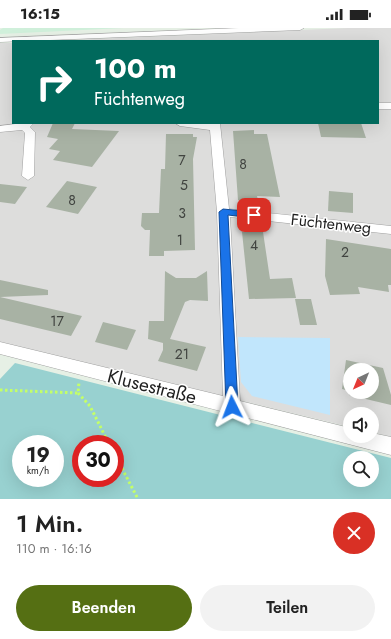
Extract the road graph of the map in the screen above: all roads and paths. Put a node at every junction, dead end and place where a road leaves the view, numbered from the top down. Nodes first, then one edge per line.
1 (300, 28) edge
2 (208, 34) edge
3 (0, 40) edge
4 (379, 106) edge
5 (391, 106) edge
6 (192, 124) edge
7 (27, 125) edge
8 (215, 126) edge
9 (0, 129) edge
10 (28, 176) dead end
11 (223, 212) junction
12 (391, 230) edge
13 (0, 348) edge
14 (81, 368) junction
15 (0, 390) edge
16 (78, 393) junction
17 (232, 407) junction
18 (343, 434) edge
19 (104, 435) edge
20 (379, 443) edge
21 (391, 446) edge
22 (124, 472) edge
23 (138, 499) edge

1 - 2 street
2 - 3 street
4 - 5 street
6 - 8 street
7 - 9 street
7 - 10 street
8 - 11 street
11 - 12 street, Füchtenweg
11 - 17 street
13 - 14 street, Klusestraße
14 - 16 path
14 - 17 street, Klusestraße
15 - 16 path
16 - 19 path
17 - 18 street, Klusestraße
20 - 21 street, Klusestraße
22 - 23 path

